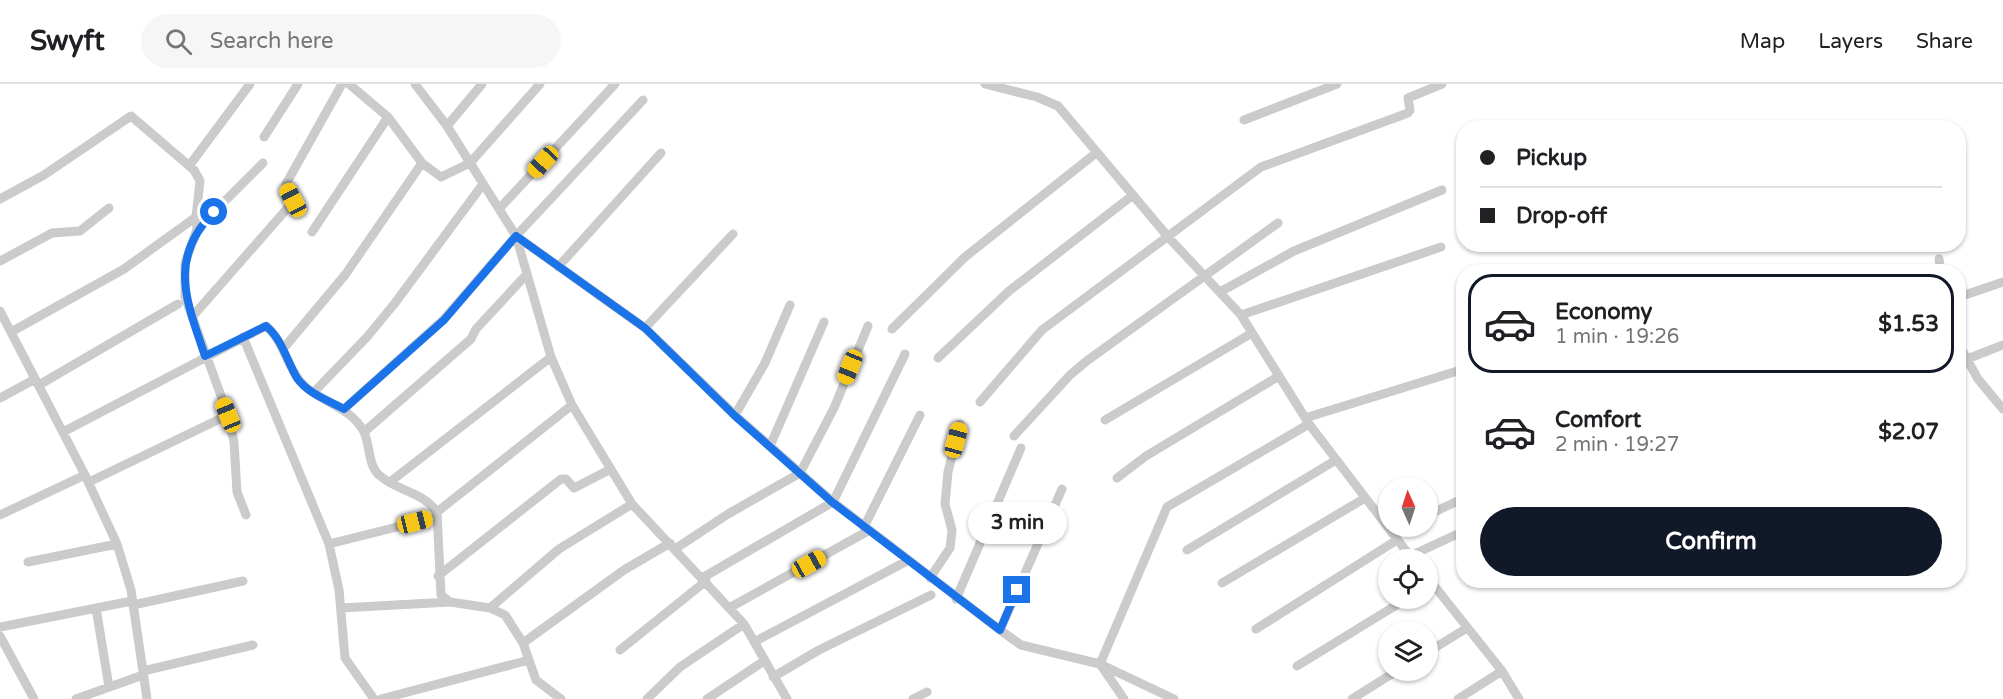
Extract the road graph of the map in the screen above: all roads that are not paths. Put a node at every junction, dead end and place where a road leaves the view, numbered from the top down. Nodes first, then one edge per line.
1 (250, 84) edge
2 (298, 84) edge
3 (342, 84) edge
4 (349, 84) edge
5 (416, 84) edge
6 (482, 84) edge
7 (540, 84) edge
8 (615, 84) edge
9 (985, 84) edge
10 (1337, 84) edge
11 (1442, 84) edge
12 (643, 100) dead end
13 (388, 117) junction
14 (1244, 120) dead end
15 (447, 126) junction
16 (264, 137) dead end
17 (661, 153) dead end
18 (1096, 153) junction
19 (263, 163) dead end
20 (422, 163) junction
21 (470, 163) junction
22 (189, 166) junction
23 (483, 184) junction
24 (1443, 190) dead end
25 (1133, 195) junction
26 (0, 199) edge
27 (109, 208) dead end
28 (499, 209) junction
29 (196, 217) junction
30 (1278, 223) dead end
31 (197, 229) junction
32 (312, 232) dead end
33 (733, 234) dead end
34 (516, 236) junction
35 (1169, 238) junction
36 (1441, 246) dead end
37 (1939, 259) dead end
38 (0, 261) edge
39 (1940, 264) edge
40 (558, 267) junction
41 (527, 274) junction
42 (1204, 276) junction
43 (2003, 282) edge
44 (1220, 292) junction
45 (1966, 295) edge
46 (178, 304) dead end
47 (790, 305) dead end
48 (0, 311) edge
49 (1241, 315) junction
50 (192, 317) junction
51 (824, 322) dead end
52 (868, 326) dead end
53 (645, 328) junction
54 (892, 329) dead end
55 (11, 332) junction
56 (1252, 333) junction
57 (243, 337) junction
58 (2003, 345) edge
59 (283, 349) junction
60 (905, 354) dead end
61 (205, 356) junction
62 (551, 357) junction
63 (938, 358) dead end
64 (1966, 359) joint
65 (1456, 372) edge
66 (1279, 376) junction
67 (37, 382) junction
68 (314, 392) junction
69 (0, 398) edge
70 (980, 402) dead end
71 (2001, 404) edge
72 (572, 405) junction
73 (344, 409) junction
74 (228, 415) junction
75 (735, 416) junction
76 (920, 416) dead end
77 (1105, 420) dead end
78 (1307, 421) junction
79 (960, 424) dead end
80 (63, 432) junction
81 (364, 432) junction
82 (1014, 436) dead end
83 (770, 446) junction
84 (1021, 448) dead end
85 (1336, 460) junction
86 (611, 469) junction
87 (800, 473) junction
88 (87, 478) junction
89 (1117, 478) dead end
90 (390, 482) junction
91 (1062, 489) dead end
92 (1365, 498) junction
93 (832, 502) junction
94 (1456, 502) edge
95 (632, 504) junction
96 (1438, 510) edge
97 (437, 514) junction
98 (0, 515) edge
99 (246, 515) dead end
100 (1378, 515) edge
101 (866, 529) junction
102 (1456, 535) edge
103 (1393, 537) edge
104 (1395, 537) edge
105 (117, 544) junction
106 (329, 544) junction
107 (672, 546) junction
108 (1187, 549) dead end
109 (1404, 549) edge
110 (1429, 549) edge
111 (907, 561) junction
112 (28, 562) dead end
113 (438, 576) junction
114 (930, 578) junction
115 (243, 580) dead end
116 (704, 580) junction
117 (1222, 583) dead end
118 (1438, 594) edge
119 (931, 595) dead end
120 (956, 598) junction
121 (450, 602) junction
122 (133, 603) junction
123 (96, 608) junction
124 (341, 608) junction
125 (490, 608) junction
126 (729, 608) junction
127 (1390, 609) edge
128 (744, 624) junction
129 (0, 627) edge
130 (1467, 628) junction
131 (1256, 629) dead end
132 (1000, 630) junction
133 (0, 636) edge
134 (754, 642) junction
135 (523, 643) junction
136 (253, 645) dead end
137 (1438, 646) edge
138 (620, 650) dead end
139 (529, 660) junction
140 (764, 662) junction
141 (1100, 664) junction
142 (1297, 666) dead end
143 (1502, 671) junction
144 (143, 673) junction
145 (773, 677) junction
146 (1381, 681) edge
147 (109, 687) junction
148 (927, 692) dead end
149 (34, 699) edge
150 (76, 699) edge
151 (147, 699) edge
152 (374, 699) edge
153 (381, 699) edge
154 (561, 699) edge
155 (647, 699) edge
156 (707, 699) edge
157 (787, 699) edge
158 (914, 699) edge
159 (1124, 699) edge
160 (1174, 699) edge
161 (1352, 699) edge
162 (1458, 699) edge
163 (1519, 699) edge

1 - 22 street
2 - 16 street
3 - 50 street
4 - 13 street
5 - 15 street
6 - 15 street
7 - 21 street
8 - 28 street
9 - 18 street
10 - 14 street
11 - 35 street
12 - 34 street
13 - 20 street
13 - 32 street
15 - 21 street
17 - 40 street
18 - 25 street
18 - 54 street
19 - 31 street
20 - 21 street
20 - 59 street
21 - 23 street
22 - 26 street
22 - 29 street
23 - 28 street
23 - 68 street
24 - 44 street
25 - 35 street
25 - 63 street
27 - 38 street
28 - 34 street
29 - 31 street
29 - 55 street
30 - 42 street
31 - 50 street
33 - 53 street
34 - 40 street
34 - 41 street
34 - 73 street
35 - 42 street
35 - 70 street
36 - 49 street
37 - 39 street
40 - 53 street
41 - 62 street
41 - 81 street
42 - 44 street
42 - 82 street
43 - 45 street
44 - 49 street
46 - 67 street
47 - 75 street
48 - 55 street
49 - 56 street
50 - 61 street
51 - 83 street
52 - 87 street
53 - 75 street
55 - 67 street
56 - 66 street
56 - 77 street
57 - 59 street
57 - 61 street
57 - 106 street
58 - 64 street
59 - 68 street
60 - 93 street
61 - 74 street
61 - 80 street
62 - 72 street
62 - 90 street
64 - 71 street
65 - 78 street
66 - 78 street
66 - 89 street
67 - 69 street
67 - 80 street
68 - 73 street
72 - 86 street
72 - 97 street
73 - 81 street
74 - 88 street
74 - 99 street
75 - 83 street
76 - 101 street
78 - 85 street
78 - 141 street
79 - 114 street
80 - 88 street
81 - 90 street
83 - 87 street
84 - 120 street
85 - 92 street
85 - 108 street
86 - 95 street
86 - 113 street
87 - 93 street
87 - 107 street
88 - 98 street
88 - 105 street
90 - 97 street
91 - 132 street
92 - 100 street
92 - 117 street
93 - 101 street
93 - 116 street
94 - 96 street
95 - 107 street
95 - 125 street
97 - 106 street
97 - 113 street
101 - 111 street
101 - 126 street
102 - 110 street
103 - 131 street
104 - 109 street
105 - 112 street
105 - 122 street
106 - 124 street
107 - 116 street
107 - 135 street
111 - 114 street
111 - 134 street
113 - 121 street
114 - 120 street
115 - 122 street
116 - 126 street
116 - 138 street
118 - 130 street
119 - 145 street
120 - 132 street
121 - 124 street
121 - 125 street
122 - 123 street
122 - 144 street
123 - 129 street
123 - 147 street
124 - 152 street
125 - 135 street
126 - 128 street
127 - 142 street
128 - 134 street
128 - 155 street
130 - 137 street
130 - 143 street
132 - 141 street
133 - 149 street
134 - 140 street
135 - 139 street
136 - 144 street
139 - 153 street
139 - 154 street
140 - 145 street
140 - 156 street
141 - 159 street
141 - 160 street
143 - 162 street
143 - 163 street
144 - 147 street
144 - 151 street
145 - 157 street
146 - 161 street
147 - 150 street
148 - 158 street

